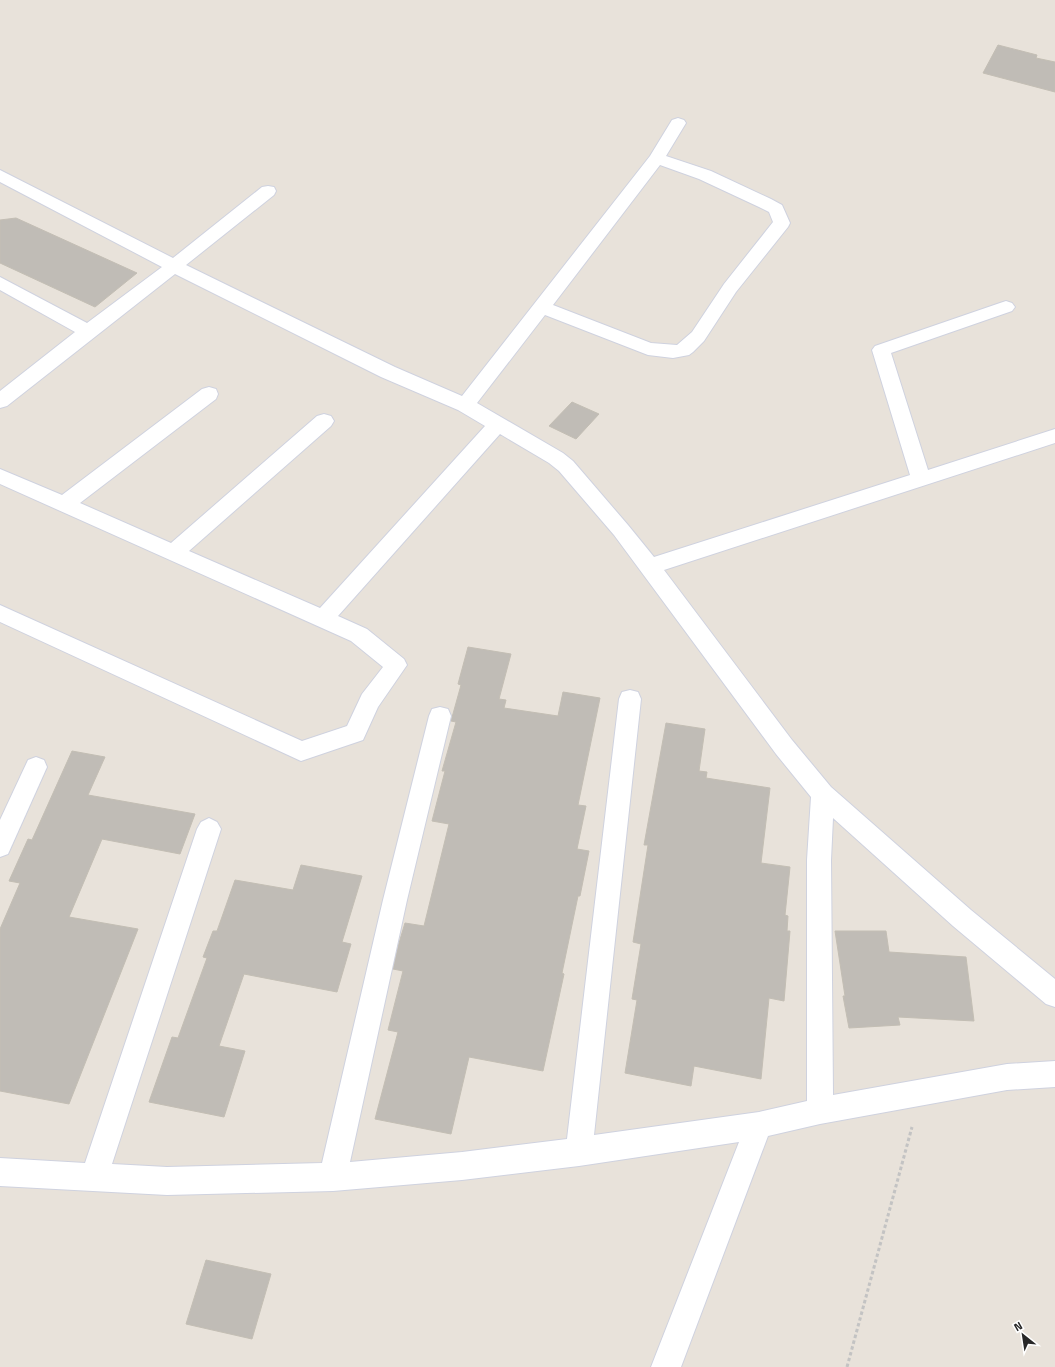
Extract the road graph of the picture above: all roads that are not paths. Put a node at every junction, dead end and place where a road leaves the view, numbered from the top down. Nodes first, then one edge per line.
1 (678, 123) dead end
2 (657, 158) junction
3 (0, 175) edge
4 (268, 191) dead end
5 (174, 266) junction
6 (1, 285) edge
7 (542, 307) junction
8 (1006, 307) dead end
9 (88, 331) junction
10 (209, 394) dead end
11 (0, 401) edge
12 (465, 405) junction
13 (324, 422) dead end
14 (498, 424) junction
15 (1055, 436) edge
16 (0, 476) edge
17 (922, 480) junction
18 (64, 504) junction
19 (173, 552) junction
20 (648, 567) junction
21 (0, 613) edge
22 (324, 619) junction
23 (630, 699) dead end
24 (440, 716) dead end
25 (36, 767) dead end
26 (823, 794) junction
27 (210, 829) dead end
28 (0, 846) edge
29 (1055, 995) edge
30 (1055, 1074) edge
31 (820, 1111) junction
32 (759, 1125) junction
33 (579, 1152) junction
34 (0, 1172) edge
35 (333, 1177) junction
36 (94, 1178) junction
37 (666, 1367) edge

1 - 2 street
2 - 7 street
2 - 7 street
3 - 5 street
4 - 5 street
5 - 9 street
5 - 12 street
6 - 9 street
7 - 12 street
8 - 17 street
9 - 11 street
10 - 18 street
12 - 14 street
13 - 19 street
14 - 20 street
14 - 22 street
15 - 17 street
16 - 18 street
17 - 20 street
18 - 19 street
19 - 22 street
20 - 26 street
21 - 22 street
23 - 33 street
24 - 35 street
25 - 28 street
26 - 29 street
26 - 31 street
27 - 36 street
30 - 31 street
31 - 32 street
32 - 33 street
32 - 37 street
33 - 35 street
34 - 36 street
35 - 36 street

